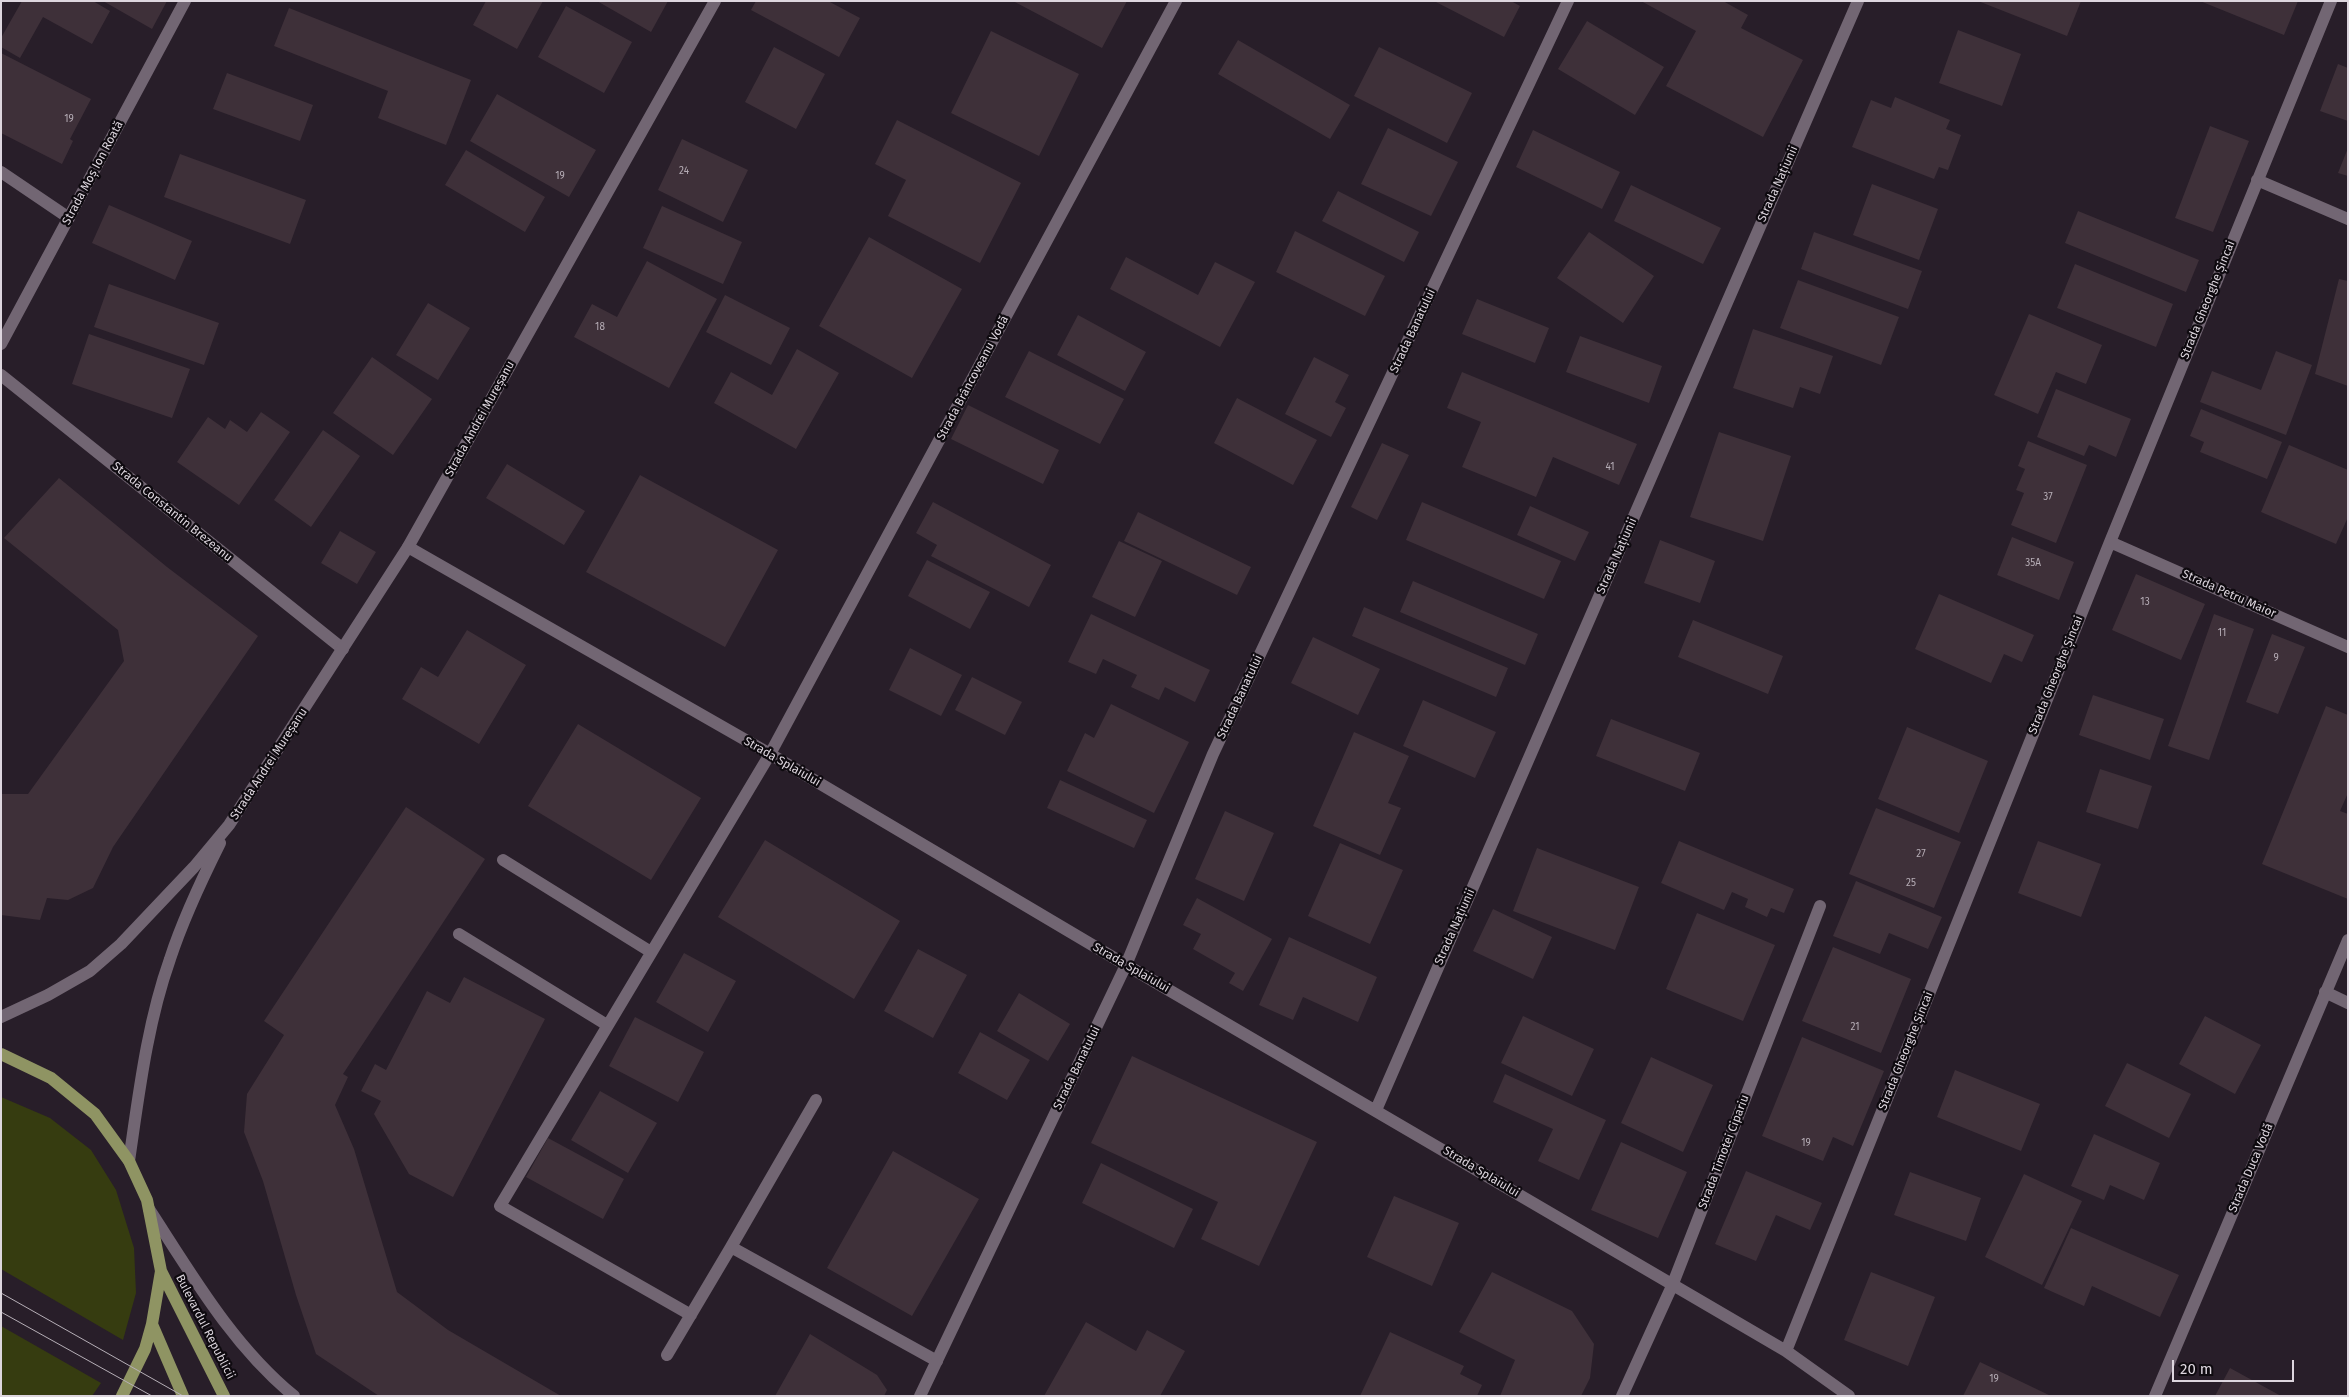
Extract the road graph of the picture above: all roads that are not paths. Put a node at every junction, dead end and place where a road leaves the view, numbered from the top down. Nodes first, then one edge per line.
1 (185, 1) edge
2 (715, 1) edge
3 (1176, 1) edge
4 (1568, 1) edge
5 (1858, 1) edge
6 (2332, 1) edge
7 (1, 172) edge
8 (2257, 180) junction
9 (69, 218) junction
10 (2348, 219) edge
11 (1, 344) edge
12 (1, 375) edge
13 (2110, 542) junction
14 (408, 547) junction
15 (2348, 647) edge
16 (343, 649) junction
17 (770, 754) junction
18 (229, 825) junction
19 (503, 860) dead end
20 (1820, 906) dead end
21 (460, 934) dead end
22 (2348, 940) edge
23 (651, 952) junction
24 (1126, 965) junction
25 (2325, 992) junction
26 (2348, 1003) edge
27 (1, 1017) edge
28 (607, 1026) junction
29 (1, 1054) edge
30 (816, 1100) dead end
31 (1376, 1110) junction
32 (129, 1161) junction
33 (149, 1208) junction
34 (731, 1247) junction
35 (161, 1271) junction
36 (1672, 1286) junction
37 (691, 1315) junction
38 (152, 1324) junction
39 (1786, 1351) junction
40 (667, 1355) dead end
41 (937, 1361) junction
42 (122, 1396) edge
43 (183, 1396) edge
44 (224, 1396) edge
45 (294, 1396) edge
46 (920, 1396) edge
47 (1622, 1396) edge
48 (1849, 1396) edge
49 (2155, 1396) edge

1 - 9 street, Strada Moș Ion Roată
2 - 14 street, Strada Andrei Mureșanu
3 - 17 street, Strada Brâncoveanu Vodă
4 - 24 street, Strada Banatului
5 - 31 street, Strada Națiunii
6 - 8 street, Strada Gheorghe Șincai
7 - 9 street
8 - 10 street
8 - 13 street, Strada Gheorghe Șincai
9 - 11 street, Strada Moș Ion Roată
12 - 16 street, Strada Constantin Brezeanu
13 - 15 street, Strada Petru Maior
13 - 39 street, Strada Gheorghe Șincai
14 - 16 street, Strada Andrei Mureșanu
14 - 17 street, Strada Splaiului
16 - 18 street, Strada Andrei Mureșanu
17 - 23 street, Strada Brâncoveanu Vodă
17 - 24 street, Strada Splaiului
18 - 27 street, Strada Andrei Mureșanu
18 - 32 street, Strada Andrei Mureșanu
19 - 23 street
20 - 36 street, Strada Timotei Cipariu
21 - 28 street
22 - 25 street, Strada Duca Vodă
23 - 28 street, Strada Brâncoveanu Vodă
24 - 31 street, Strada Splaiului
24 - 41 street, Strada Banatului
25 - 26 street
25 - 49 street, Strada Duca Vodă
28 - 37 street, Strada Brâncoveanu Vodă
29 - 32 main road
30 - 34 street
31 - 36 street, Strada Splaiului
32 - 33 main road
33 - 35 main road
33 - 45 street
34 - 37 street
34 - 41 street
35 - 38 main road
35 - 44 main road, Bulevardul Republicii
36 - 39 street, Strada Splaiului
36 - 47 street, Strada Timotei Cipariu
37 - 40 street
38 - 42 main road
38 - 43 main road
39 - 48 street, Strada Splaiului
41 - 46 street, Strada Banatului

